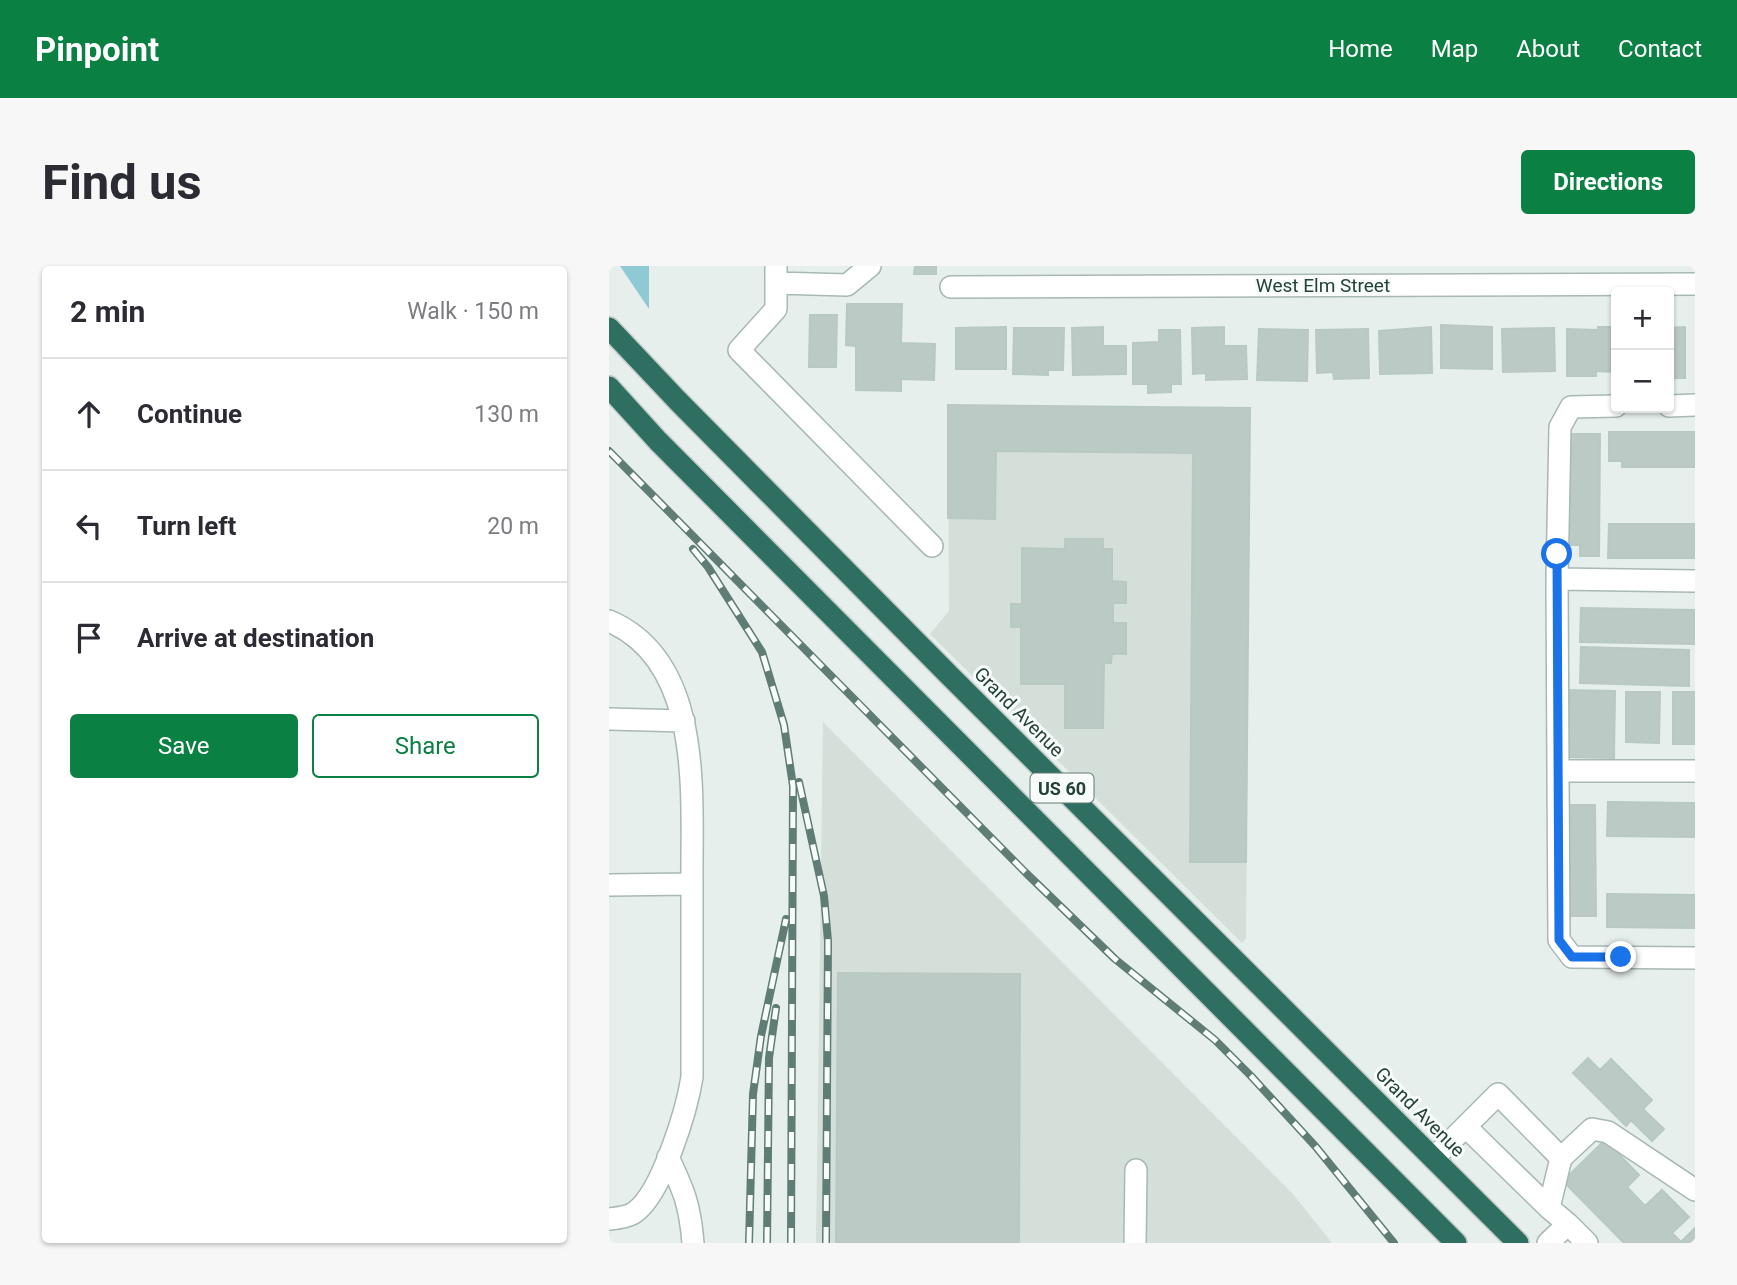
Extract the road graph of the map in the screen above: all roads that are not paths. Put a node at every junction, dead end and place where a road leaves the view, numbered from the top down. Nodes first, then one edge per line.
1 (870, 266) edge
2 (776, 274) edge
3 (1371, 275) edge
4 (1488, 275) edge
5 (1603, 275) edge
6 (1095, 276) edge
7 (1248, 276) edge
8 (1695, 284) edge
9 (951, 287) dead end
10 (609, 328) edge
11 (609, 387) edge
12 (1695, 405) edge
13 (1611, 406) edge
14 (1674, 406) edge
15 (932, 545) dead end
16 (1557, 579) junction
17 (1695, 581) edge
18 (609, 621) edge
19 (609, 719) edge
20 (684, 722) junction
21 (1558, 771) junction
22 (1695, 771) edge
23 (692, 884) junction
24 (609, 885) edge
25 (1695, 958) edge
26 (1466, 1126) junction
27 (668, 1157) junction
28 (1434, 1158) junction
29 (1561, 1158) junction
30 (1136, 1170) dead end
31 (1695, 1190) edge
32 (1549, 1208) junction
33 (609, 1219) edge
34 (1568, 1224) junction
35 (693, 1243) edge
36 (1135, 1243) edge
37 (1456, 1243) edge
38 (1518, 1243) edge
39 (1548, 1243) edge
40 (1587, 1243) edge

1 - 2 street
2 - 15 street
3 - 4 street, West Elm Street
3 - 7 street, West Elm Street
4 - 5 street, West Elm Street
5 - 8 street, West Elm Street
6 - 7 street, West Elm Street
6 - 9 street, West Elm Street
10 - 28 highway, Grand Avenue / US 60
11 - 37 highway, US 60
12 - 14 street
13 - 16 street
16 - 17 street
16 - 21 street
18 - 20 street
19 - 20 street
20 - 23 street
21 - 22 street
21 - 25 street
23 - 24 street
23 - 27 street
26 - 28 street
26 - 29 street
26 - 32 street
27 - 33 street
27 - 35 street
28 - 38 highway, Grand Avenue / US 60
29 - 31 street
29 - 32 street
30 - 36 street
32 - 34 street
34 - 39 street
34 - 40 street

